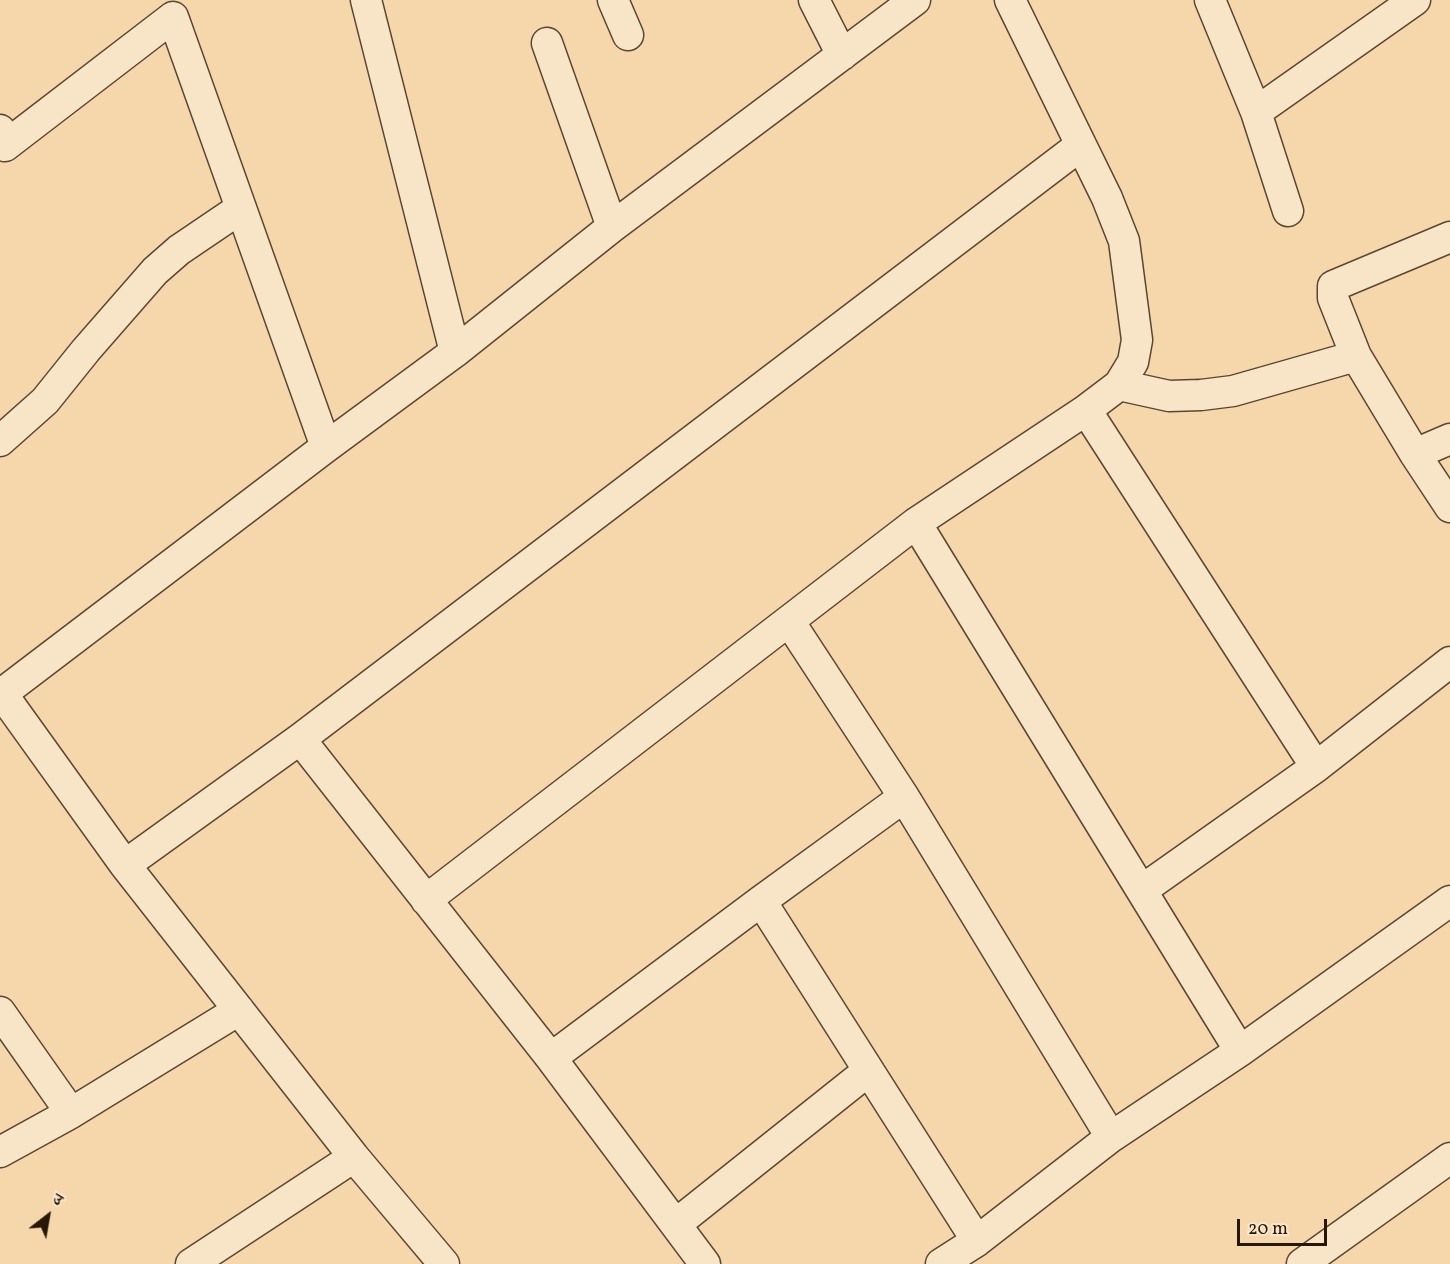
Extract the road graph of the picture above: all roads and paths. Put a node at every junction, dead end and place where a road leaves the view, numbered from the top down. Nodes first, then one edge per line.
1 (366, 0) edge
2 (612, 0) edge
3 (814, 0) edge
4 (915, 0) edge
5 (1010, 0) edge
6 (1210, 0) edge
7 (1415, 0) edge
8 (170, 9) edge
9 (628, 35) dead end
10 (547, 43) dead end
11 (842, 55) junction
12 (1256, 112) junction
13 (2, 142) edge
14 (1081, 145) junction
15 (241, 208) junction
16 (1288, 211) dead end
17 (612, 227) junction
18 (1450, 237) edge
19 (455, 352) junction
20 (1356, 356) junction
21 (1119, 385) junction
22 (1086, 410) junction
23 (1450, 439) edge
24 (0, 441) edge
25 (326, 447) junction
26 (1415, 454) junction
27 (1450, 507) edge
28 (916, 523) junction
29 (789, 621) junction
30 (1450, 662) edge
31 (1, 693) edge
32 (300, 739) junction
33 (1316, 767) junction
34 (904, 797) junction
35 (125, 865) junction
36 (1142, 890) junction
37 (426, 900) junction
38 (761, 901) junction
39 (1450, 901) edge
40 (239, 1010) junction
41 (0, 1012) edge
42 (1240, 1051) junction
43 (551, 1058) junction
44 (868, 1071) junction
45 (71, 1113) junction
46 (1111, 1137) junction
47 (0, 1152) edge
48 (354, 1157) junction
49 (1450, 1158) edge
50 (676, 1224) junction
51 (976, 1241) junction
52 (191, 1264) edge
53 (444, 1264) edge
54 (705, 1264) edge
55 (941, 1264) edge
56 (1302, 1264) edge

1 - 19 street
2 - 9 street
3 - 11 street
4 - 11 street
5 - 14 street
6 - 12 street
7 - 12 street
8 - 13 street
8 - 15 street
10 - 17 street
11 - 17 street
12 - 16 street
14 - 21 street
14 - 32 street
15 - 24 street
15 - 25 street
17 - 19 street
18 - 20 street
19 - 25 street
20 - 21 street
20 - 26 street
21 - 22 street
22 - 28 street
22 - 33 street
23 - 26 street
25 - 31 street
26 - 27 street
28 - 29 street
28 - 36 street
29 - 34 street
29 - 37 street
30 - 33 street
31 - 35 street
32 - 35 street
32 - 37 street
33 - 36 street
34 - 38 street
34 - 46 street
35 - 40 street
36 - 42 street
37 - 43 street
38 - 43 street
38 - 44 street
39 - 42 street
40 - 45 street
40 - 48 street
41 - 45 street
42 - 46 street
43 - 50 street
44 - 50 street
44 - 51 street
45 - 47 street
46 - 51 street
48 - 52 street
48 - 53 street
49 - 56 street
50 - 54 street
51 - 55 street

